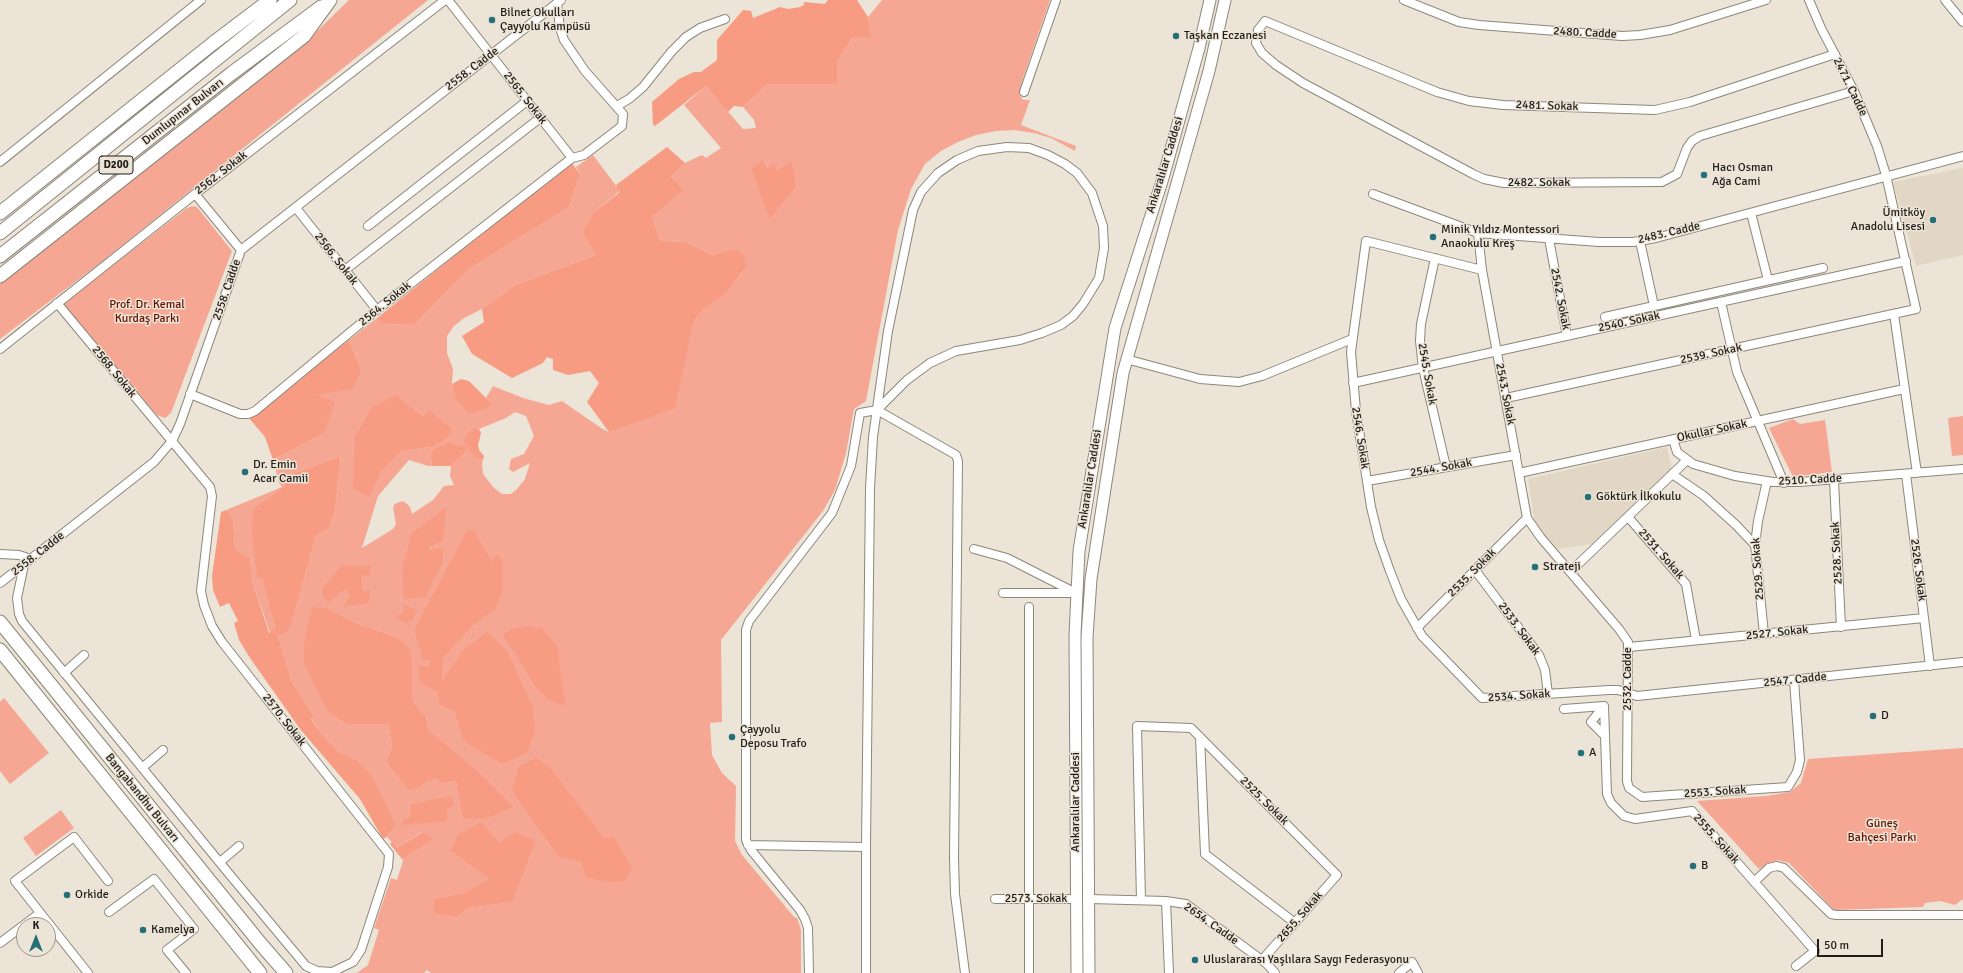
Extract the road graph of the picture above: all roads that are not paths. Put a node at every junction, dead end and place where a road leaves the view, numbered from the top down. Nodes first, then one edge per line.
1 (201, 0) edge
2 (270, 0) edge
3 (290, 0) edge
4 (330, 0) edge
5 (445, 0) edge
6 (448, 0) edge
7 (1056, 0) edge
8 (1210, 0) edge
9 (1225, 0) edge
10 (1404, 0) edge
11 (1766, 0) edge
12 (1809, 0) edge
13 (1945, 0) edge
14 (559, 2) edge
15 (725, 18) dead end
16 (1265, 21) joint
17 (1963, 22) edge
18 (1835, 54) junction
19 (491, 55) junction
20 (1194, 68) junction
21 (1209, 71) junction
22 (1854, 91) junction
23 (1024, 92) dead end
24 (527, 101) junction
25 (617, 106) junction
26 (540, 118) junction
27 (1963, 156) edge
28 (572, 158) junction
29 (0, 162) edge
30 (1886, 175) junction
31 (195, 194) junction
32 (1373, 194) dead end
33 (296, 208) junction
34 (0, 212) edge
35 (1751, 213) junction
36 (368, 226) dead end
37 (0, 233) edge
38 (1478, 233) junction
39 (1548, 238) junction
40 (1640, 241) junction
41 (241, 250) junction
42 (0, 256) edge
43 (1434, 258) junction
44 (1906, 261) junction
45 (1823, 268) dead end
46 (345, 270) junction
47 (1482, 270) junction
48 (0, 276) edge
49 (1768, 280) junction
50 (1682, 299) junction
51 (1721, 302) junction
52 (57, 303) junction
53 (1654, 306) junction
54 (377, 310) junction
55 (1685, 310) junction
56 (1894, 314) junction
57 (1605, 317) dead end
58 (1567, 336) junction
59 (1352, 338) junction
60 (0, 349) edge
61 (1731, 349) junction
62 (1497, 351) junction
63 (1110, 354) junction
64 (1126, 359) junction
65 (1423, 368) junction
66 (1353, 383) junction
67 (1904, 389) junction
68 (190, 394) junction
69 (1506, 398) junction
70 (877, 410) junction
71 (1758, 421) junction
72 (1673, 439) junction
73 (172, 441) junction
74 (1516, 455) junction
75 (1686, 461) junction
76 (1446, 467) junction
77 (1963, 469) edge
78 (1519, 473) junction
79 (1917, 473) junction
80 (1672, 474) junction
81 (1906, 474) junction
82 (1834, 480) junction
83 (1367, 481) junction
84 (1767, 481) junction
85 (1784, 483) junction
86 (1628, 516) junction
87 (1527, 518) junction
88 (1755, 545) junction
89 (974, 549) dead end
90 (0, 554) edge
91 (27, 562) junction
92 (1475, 570) junction
93 (1570, 572) junction
94 (3, 581) edge
95 (0, 588) edge
96 (1003, 593) dead end
97 (1076, 593) junction
98 (1029, 607) dead end
99 (1924, 618) junction
100 (0, 622) edge
101 (1841, 626) junction
102 (1417, 628) junction
103 (1764, 634) junction
104 (1696, 640) junction
105 (1629, 647) junction
106 (0, 650) edge
107 (84, 655) dead end
108 (1963, 662) edge
109 (1930, 666) junction
110 (64, 672) junction
111 (1794, 680) junction
112 (1548, 694) junction
113 (1628, 694) junction
114 (1604, 706) junction
115 (1564, 709) dead end
116 (1605, 736) junction
117 (1200, 737) junction
118 (163, 750) dead end
119 (142, 768) junction
120 (1642, 797) joint
121 (748, 845) junction
122 (239, 846) dead end
123 (866, 847) junction
124 (220, 862) junction
125 (1337, 875) joint
126 (108, 881) dead end
127 (1754, 882) junction
128 (995, 899) dead end
129 (1029, 899) junction
130 (1077, 899) junction
131 (1089, 899) junction
132 (1141, 900) junction
133 (1166, 901) junction
134 (109, 912) dead end
135 (40, 913) junction
136 (1963, 915) edge
137 (35, 917) edge
138 (1295, 923) junction
139 (16, 931) edge
140 (0, 943) edge
141 (1262, 960) junction
142 (1796, 966) dead end
143 (88, 973) edge
144 (186, 973) edge
145 (260, 973) edge
146 (286, 973) edge
147 (808, 973) edge
148 (866, 973) edge
149 (965, 973) edge
150 (1029, 973) edge
151 (1077, 973) edge
152 (1089, 973) edge
153 (1169, 973) edge
154 (1275, 973) edge
155 (1399, 973) edge
156 (1418, 973) edge

1 - 29 street
2 - 34 main road
3 - 37 main road, Dumlupınar Bulvarı / D200
4 - 42 main road, Dumlupınar Bulvarı / D200
4 - 48 main road
5 - 31 street, 2562. Sokak
6 - 19 street, 2565. Sokak
7 - 23 street
8 - 20 main road, Ankaralılar Caddesi
9 - 21 main road, Ankaralılar Caddesi
10 - 11 street, 2480. Cadde
12 - 18 street, 2471. Cadde
13 - 17 street
14 - 19 street, 2558. Cadde
14 - 25 street
15 - 25 street
16 - 18 street, 2481. Sokak
16 - 22 street, 2482. Sokak
18 - 22 street, 2471. Cadde
19 - 24 street, 2565. Sokak
19 - 33 street, 2558. Cadde
20 - 21 main road
20 - 63 main road, Ankaralılar Caddesi
21 - 64 main road, Ankaralılar Caddesi
22 - 30 street, 2471. Cadde
24 - 26 street, 2565. Sokak
24 - 36 street
25 - 28 street, 2564. Sokak
26 - 28 street, 2565. Sokak
26 - 46 street
27 - 30 street, 2483. Cadde
28 - 54 street, 2564. Sokak
30 - 35 street, 2483. Cadde
30 - 44 street
31 - 41 street
31 - 52 street, 2562. Sokak
32 - 38 street, 2483. Cadde
33 - 41 street, 2558. Cadde
33 - 46 street, 2566. Sokak
35 - 40 street, 2483. Cadde
35 - 49 street
38 - 39 street, 2483. Cadde
38 - 47 street, 2543. Sokak
39 - 40 street, 2483. Cadde
39 - 58 street, 2542. Sokak
40 - 53 street
41 - 68 street, 2558. Cadde
43 - 47 street
43 - 59 street, 2546. Sokak
43 - 65 street, 2545. Sokak
44 - 51 street, 2540. Sokak
44 - 56 street, 2539. Sokak
45 - 49 street
46 - 54 street, 2566. Sokak
47 - 62 street, 2543. Sokak
49 - 50 street
50 - 53 street
50 - 55 street
51 - 55 street, 2540. Sokak
51 - 61 street
52 - 60 street, 2562. Sokak
52 - 73 street, 2568. Sokak
53 - 57 street
54 - 68 street, 2564. Sokak
55 - 58 street, 2540. Sokak
56 - 61 street, 2539. Sokak
56 - 67 street
58 - 62 street, 2540. Sokak
59 - 64 street
59 - 66 street, 2546. Sokak
61 - 69 street, 2539. Sokak
61 - 71 street
62 - 65 street, 2540. Sokak
62 - 69 street, 2543. Sokak
63 - 64 main road
63 - 97 main road, Ankaralılar Caddesi
64 - 131 main road, Ankaralılar Caddesi
65 - 66 street, 2540. Sokak
65 - 76 street, 2545. Sokak
66 - 83 street, 2546. Sokak
67 - 71 street, Okullar Sokak
67 - 79 street
68 - 73 street, 2558. Cadde
69 - 74 street, 2543. Sokak
70 - 70 street
70 - 121 street
70 - 123 street
70 - 149 street
71 - 72 street, Okullar Sokak
71 - 85 street
72 - 75 street
72 - 78 street, Okullar Sokak
73 - 91 street, 2558. Cadde
73 - 124 street, 2570. Sokak
74 - 76 street, 2544. Sokak
74 - 78 street, 2543. Sokak
75 - 80 street
75 - 84 street, 2510. Cadde
76 - 83 street, 2544. Sokak
77 - 79 street, 2510. Cadde
78 - 87 street, 2543. Sokak
79 - 81 street, 2510. Cadde
80 - 86 street
80 - 88 street
81 - 82 street, 2510. Cadde
81 - 99 street, 2526. Sokak
82 - 85 street, 2510. Cadde
82 - 101 street, 2528. Sokak
83 - 102 street, 2546. Sokak
84 - 85 street, 2510. Cadde
84 - 88 street, 2529. Sokak
86 - 93 street
86 - 104 street, 2531. Sokak
87 - 92 street, 2535. Sokak
87 - 93 street, 2532. Cadde
88 - 103 street, 2529. Sokak
89 - 97 street
90 - 91 street
91 - 94 street, 2558. Cadde
91 - 110 street
92 - 102 street, 2535. Sokak
92 - 112 street, 2533. Sokak
93 - 105 street, 2532. Cadde
94 - 95 street, 2558. Cadde
96 - 97 street
97 - 130 main road, Ankaralılar Caddesi
98 - 129 street
99 - 101 street, 2527. Sokak
99 - 109 street, 2526. Sokak
100 - 146 main road, Bangabandhu Bulvarı
101 - 103 street, 2527. Sokak
102 - 112 street, 2534. Sokak
103 - 104 street, 2527. Sokak
104 - 105 street, 2527. Sokak
105 - 113 street, 2532. Cadde
106 - 145 main road, Bangabandhu Bulvarı
107 - 110 street
108 - 109 street, 2547. Cadde
109 - 111 street, 2547. Cadde
110 - 119 street
111 - 113 street, 2547. Cadde
111 - 120 street, 2553. Sokak
112 - 113 street, 2534. Sokak
113 - 120 street, 2532. Cadde
114 - 115 street
114 - 116 street, 2555. Sokak
114 - 116 street
116 - 127 street, 2555. Sokak
117 - 125 street, 2525. Sokak
117 - 132 street, 2525. Sokak
117 - 138 street
118 - 119 street
119 - 124 street
121 - 123 street
121 - 147 street
122 - 124 street
123 - 148 street
125 - 138 street, 2655. Sokak
126 - 135 street
127 - 136 street
127 - 142 street, 2555. Sokak
128 - 129 street, 2573. Sokak
129 - 130 street, 2573. Sokak
129 - 150 street
130 - 131 main road
130 - 151 main road, Ankaralılar Caddesi
131 - 132 street, 2654. Cadde
131 - 152 main road, Ankaralılar Caddesi
132 - 133 street, 2654. Cadde
133 - 141 street, 2654. Cadde
133 - 153 street
134 - 144 street
135 - 137 street
135 - 143 street
138 - 141 street, 2655. Sokak
139 - 140 street
141 - 154 street, 2654. Cadde
155 - 156 street

